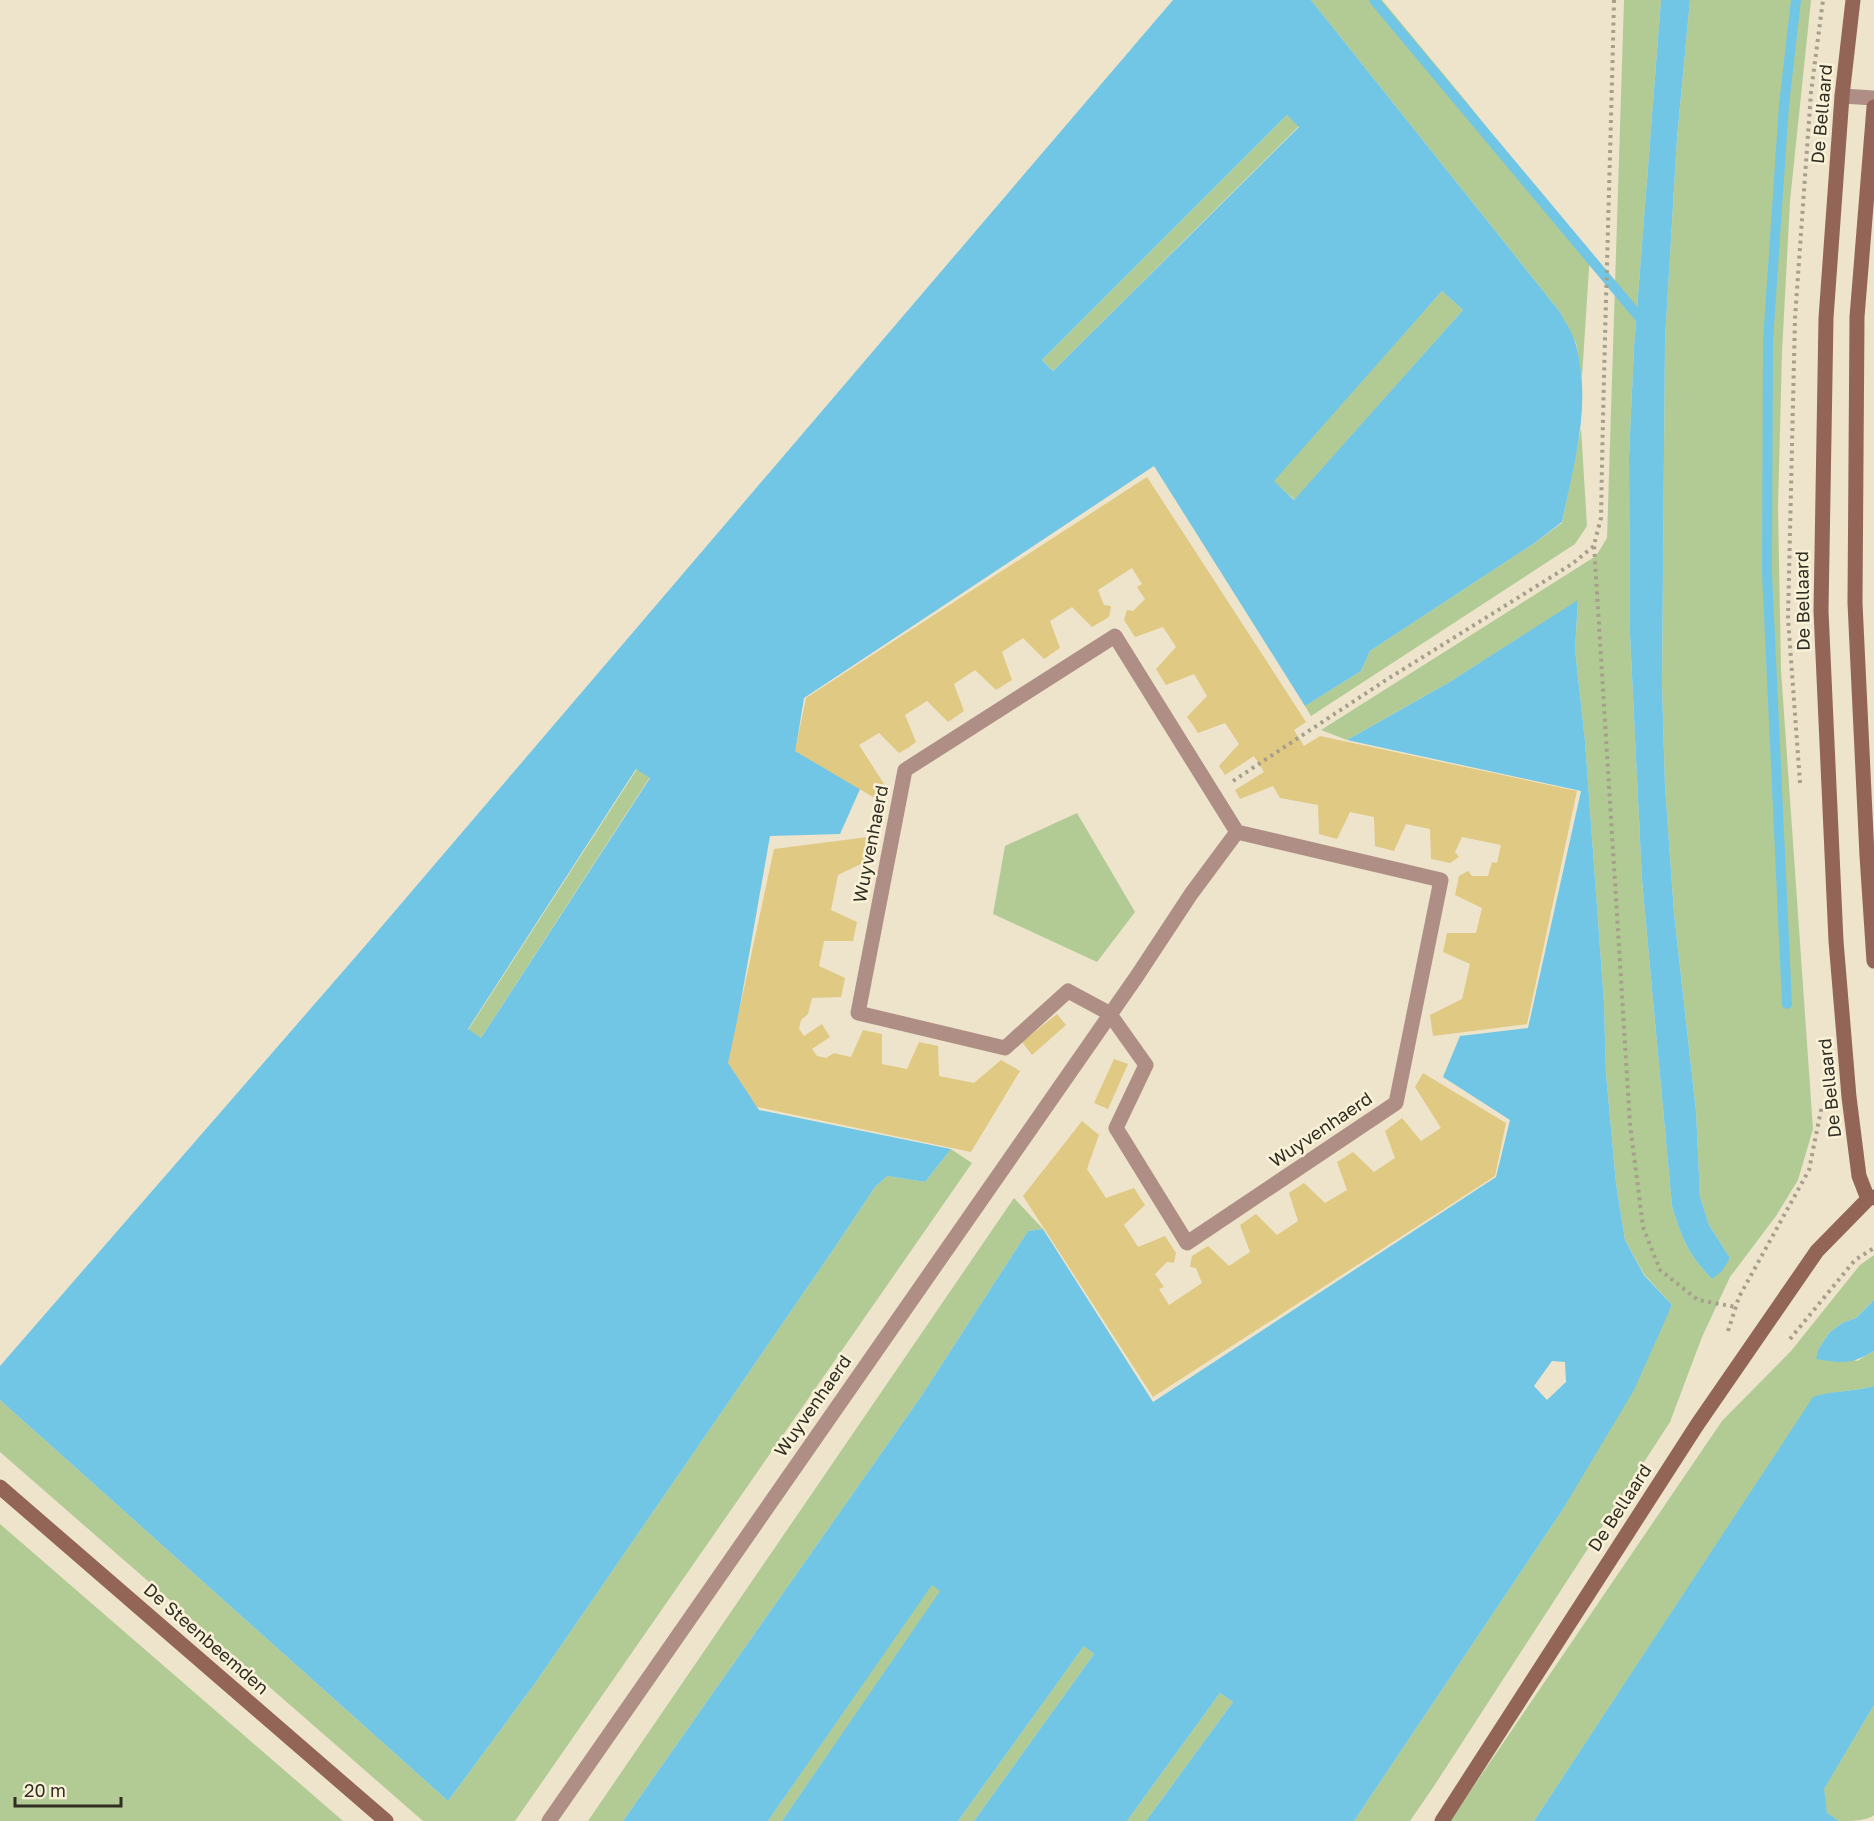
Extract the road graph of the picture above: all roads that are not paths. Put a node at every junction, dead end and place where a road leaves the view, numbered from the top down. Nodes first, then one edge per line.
1 (1853, 0) edge
2 (1842, 96) junction
3 (1874, 98) edge
4 (1874, 107) edge
5 (1237, 832) junction
6 (1874, 961) edge
7 (1109, 1013) junction
8 (1871, 1198) edge
9 (0, 1486) edge
10 (386, 1821) edge
11 (549, 1821) edge
12 (1442, 1821) edge

1 - 2 street, De Bellaard
2 - 3 street
2 - 8 street, De Bellaard
4 - 6 street
5 - 7 street, Wuyvenhaerd
5 - 7 street, Wuyvenhaerd
5 - 7 street, Wuyvenhaerd
7 - 11 street, Wuyvenhaerd
8 - 12 street, De Bellaard
9 - 10 street, De Steenbeemden

